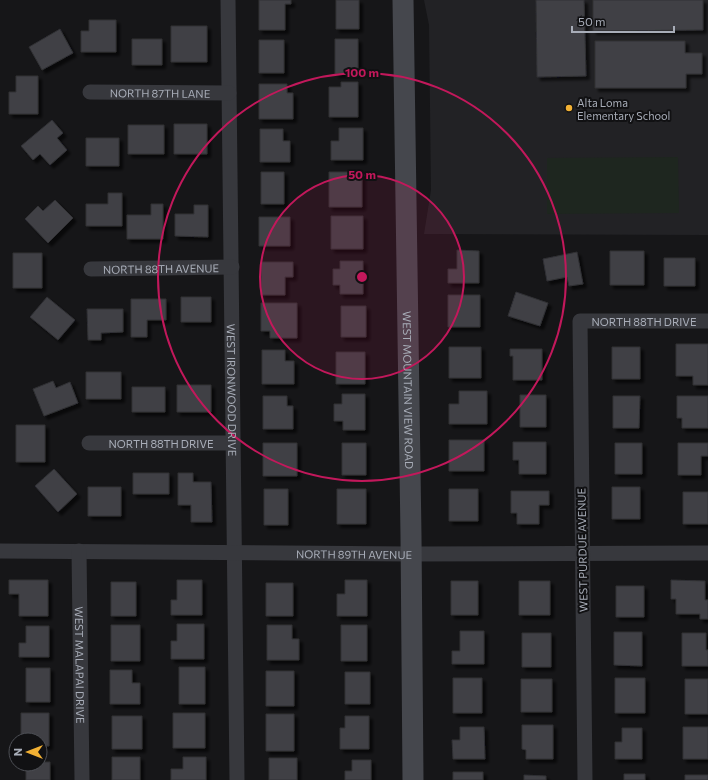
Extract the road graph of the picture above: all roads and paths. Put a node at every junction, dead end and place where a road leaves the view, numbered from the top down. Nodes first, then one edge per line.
1 (228, 0) edge
2 (403, 0) edge
3 (90, 92) dead end
4 (230, 93) junction
5 (232, 267) junction
6 (91, 269) dead end
7 (580, 321) joint
8 (708, 321) edge
9 (233, 442) junction
10 (88, 443) dead end
11 (0, 551) edge
12 (78, 551) junction
13 (235, 552) junction
14 (708, 553) edge
15 (412, 554) junction
16 (582, 554) junction
17 (82, 780) edge
18 (237, 780) edge
19 (413, 780) edge
20 (585, 780) edge

1 - 4 street, WEST IRONWOOD DRIVE
2 - 15 street, WEST MOUNTAIN VIEW ROAD
3 - 4 street, NORTH 87TH LANE
4 - 5 street, WEST IRONWOOD DRIVE
5 - 6 street, NORTH 88TH AVENUE
5 - 9 street, WEST IRONWOOD DRIVE
7 - 8 street, NORTH 88TH DRIVE
7 - 16 street, WEST PURDUE AVENUE
9 - 10 street, NORTH 88TH DRIVE
9 - 13 street, WEST IRONWOOD DRIVE
11 - 12 street, NORTH 89TH AVENUE
12 - 13 street, NORTH 89TH AVENUE
12 - 17 street, WEST MALAPAI DRIVE
13 - 15 street, NORTH 89TH AVENUE
13 - 18 street, WEST IRONWOOD DRIVE
14 - 16 street, NORTH 89TH AVENUE
15 - 16 street, NORTH 89TH AVENUE
15 - 19 street, WEST MOUNTAIN VIEW ROAD
16 - 20 street, WEST PURDUE AVENUE

